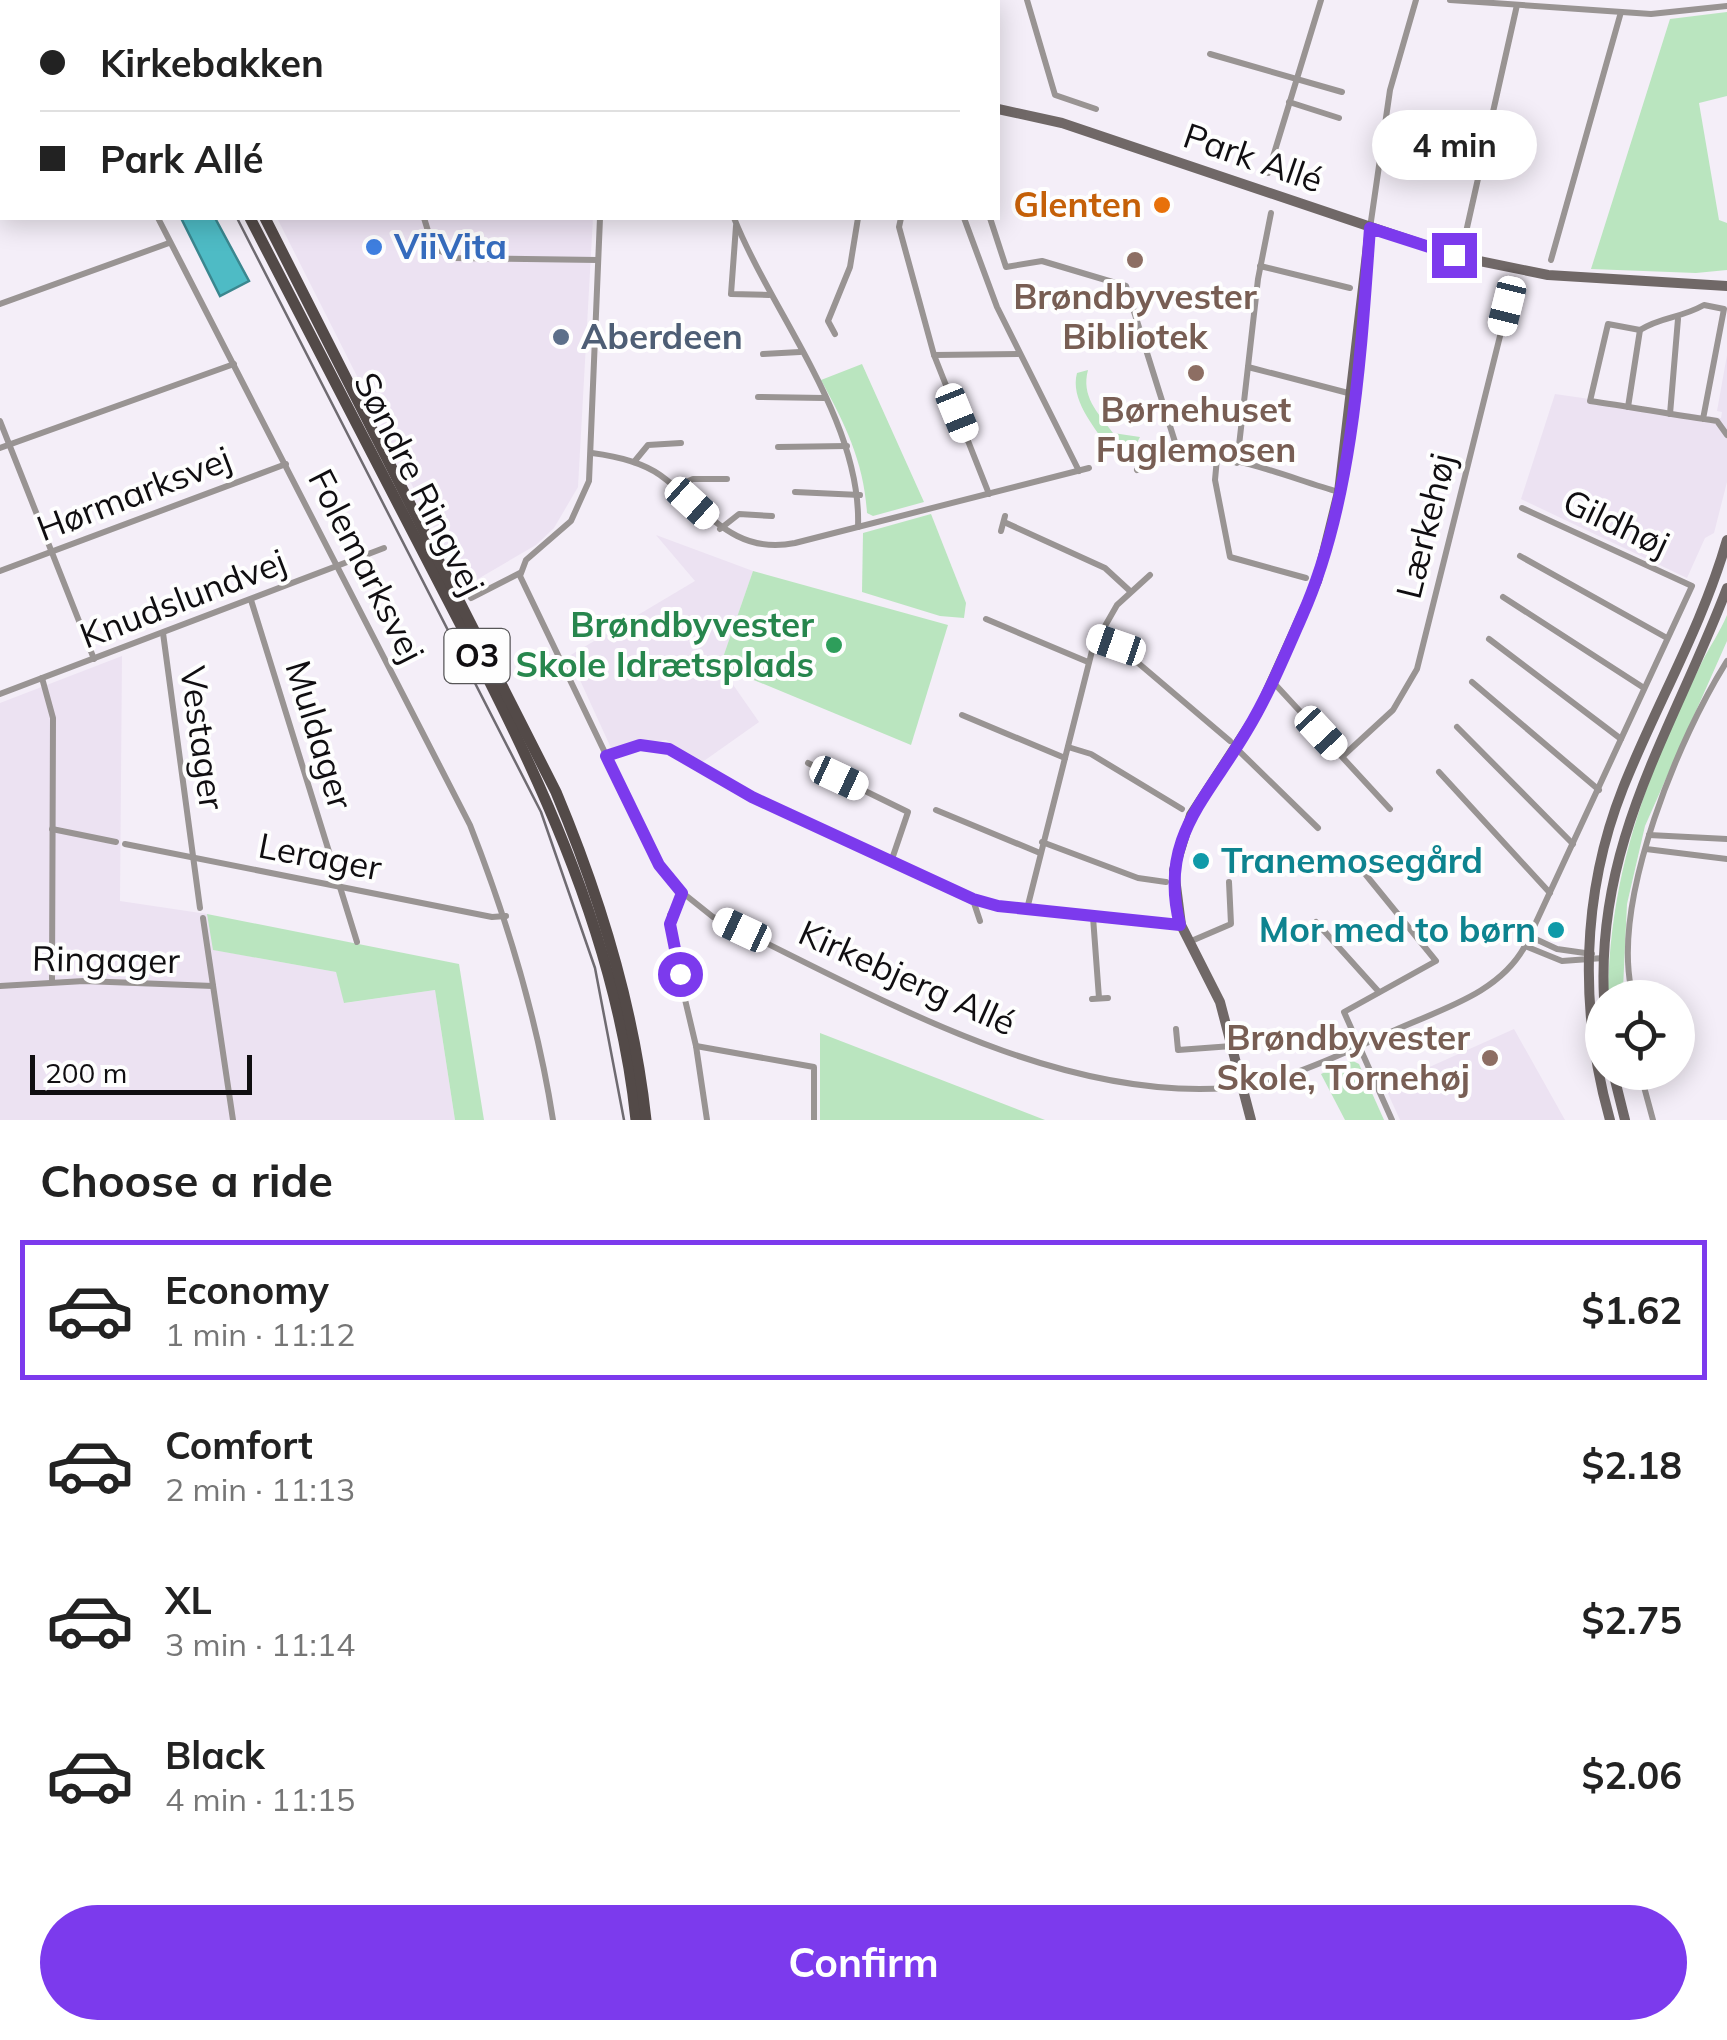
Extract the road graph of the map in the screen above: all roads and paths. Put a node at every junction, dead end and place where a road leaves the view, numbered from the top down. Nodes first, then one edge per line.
1 (1028, 0) edge
2 (1321, 0) edge
3 (1416, 0) edge
4 (1450, 0) edge
5 (1518, 5) junction
6 (1727, 6) edge
7 (1621, 12) junction
8 (1210, 54) dead end
9 (1296, 79) junction
10 (1342, 92) dead end
11 (1289, 102) junction
12 (1000, 109) edge
13 (1096, 109) dead end
14 (1339, 118) dead end
15 (1268, 172) dead end
16 (1271, 212) dead end
17 (159, 220) edge
18 (251, 220) edge
19 (266, 220) edge
20 (425, 220) edge
21 (600, 220) edge
22 (858, 220) edge
23 (901, 220) edge
24 (965, 220) edge
25 (991, 220) edge
26 (736, 221) edge
27 (1370, 228) junction
28 (1464, 241) dead end
29 (169, 243) junction
30 (598, 260) junction
31 (1551, 260) dead end
32 (1260, 266) junction
33 (1727, 283) edge
34 (1513, 284) dead end
35 (1350, 288) dead end
36 (770, 296) junction
37 (0, 304) edge
38 (1678, 320) junction
39 (1640, 330) junction
40 (835, 334) dead end
41 (800, 352) junction
42 (763, 354) dead end
43 (1018, 354) junction
44 (934, 355) junction
45 (234, 364) junction
46 (1248, 367) junction
47 (1352, 394) junction
48 (758, 397) dead end
49 (824, 398) junction
50 (1628, 407) junction
51 (1670, 414) junction
52 (1703, 419) junction
53 (0, 421) edge
54 (1727, 436) edge
55 (1175, 442) dead end
56 (681, 443) dead end
57 (10, 445) junction
58 (847, 446) junction
59 (778, 447) dead end
60 (0, 448) edge
61 (592, 453) junction
62 (1216, 458) junction
63 (634, 462) junction
64 (1237, 463) junction
65 (286, 464) junction
66 (1089, 468) dead end
67 (1137, 470) dead end
68 (1079, 471) junction
69 (726, 479) dead end
70 (675, 487) junction
71 (795, 492) dead end
72 (1339, 492) junction
73 (988, 494) junction
74 (860, 495) junction
75 (1522, 508) dead end
76 (772, 516) dead end
77 (858, 527) junction
78 (720, 529) junction
79 (1001, 532) dead end
80 (1727, 540) edge
81 (384, 548) dead end
82 (54, 551) junction
83 (1520, 556) dead end
84 (1724, 560) edge
85 (338, 568) junction
86 (0, 572) edge
87 (520, 572) junction
88 (1150, 575) dead end
89 (1306, 578) dead end
90 (1727, 588) edge
91 (1130, 591) junction
92 (1503, 597) dead end
93 (471, 598) dead end
94 (251, 600) junction
95 (986, 619) dead end
96 (162, 633) junction
97 (1097, 638) junction
98 (1668, 638) junction
99 (1489, 639) dead end
100 (94, 659) junction
101 (1727, 661) edge
102 (1088, 662) junction
103 (42, 678) junction
104 (1472, 682) dead end
105 (1271, 685) junction
106 (1644, 688) junction
107 (0, 694) edge
108 (962, 715) dead end
109 (1457, 726) dead end
110 (1621, 739) junction
111 (1233, 745) junction
112 (1068, 746) junction
113 (606, 756) junction
114 (1343, 756) junction
115 (1065, 758) junction
116 (808, 763) dead end
117 (1439, 772) dead end
118 (1598, 790) junction
119 (1182, 809) dead end
120 (936, 810) dead end
121 (1390, 810) dead end
122 (1318, 828) dead end
123 (52, 829) junction
124 (1649, 836) junction
125 (1727, 839) edge
126 (1042, 842) junction
127 (1573, 844) junction
128 (1646, 849) junction
129 (1040, 853) junction
130 (193, 857) junction
131 (1727, 859) edge
132 (891, 862) junction
133 (1366, 875) dead end
134 (1166, 882) dead end
135 (1229, 882) dead end
136 (339, 886) junction
137 (682, 893) junction
138 (1550, 893) junction
139 (973, 899) junction
140 (200, 908) dead end
141 (1027, 910) junction
142 (506, 916) junction
143 (1093, 917) junction
144 (203, 918) dead end
145 (980, 922) dead end
146 (1316, 922) dead end
147 (1180, 925) junction
148 (1529, 936) junction
149 (357, 942) dead end
150 (1188, 943) junction
151 (1525, 946) junction
152 (1588, 958) junction
153 (1603, 958) junction
154 (1604, 980) edge
155 (1631, 980) edge
156 (52, 982) junction
157 (0, 986) edge
158 (212, 986) junction
159 (1380, 992) junction
160 (1100, 998) dead end
161 (1176, 1029) dead end
162 (696, 1046) junction
163 (1232, 1046) junction
164 (1358, 1046) junction
165 (1242, 1086) junction
166 (1618, 1090) edge
167 (1645, 1090) edge
168 (234, 1120) edge
169 (553, 1120) edge
170 (636, 1120) edge
171 (646, 1120) edge
172 (707, 1120) edge
173 (814, 1120) edge
174 (1251, 1120) edge
175 (1392, 1120) edge
176 (1610, 1120) edge
177 (1625, 1120) edge
178 (1653, 1120) edge

1 - 13 street
2 - 9 street
3 - 27 street
4 - 5 street
5 - 7 street
5 - 28 street
6 - 7 street
7 - 31 street
8 - 9 street
9 - 10 street
9 - 11 street
11 - 14 street
11 - 15 street
12 - 27 street, Park Allé
16 - 32 street
17 - 29 street, Folemarksvej
18 - 170 main road, Søndre Ringvej / O3
19 - 171 main road, Søndre Ringvej / O3
20 - 30 street
21 - 30 street
22 - 40 street
23 - 44 street
24 - 43 street
25 - 55 street
26 - 36 street
26 - 36 street
27 - 33 street, Park Allé
27 - 47 street
29 - 37 street
29 - 45 street, Folemarksvej
30 - 61 street
32 - 35 street
32 - 46 street
34 - 114 street, Lærkehøj
36 - 41 street
38 - 39 street
38 - 51 street
38 - 52 street
39 - 50 street
39 - 50 street
41 - 42 street
41 - 49 street
43 - 44 street
43 - 68 street
44 - 73 street
45 - 57 street
45 - 65 street, Folemarksvej
46 - 47 street
46 - 64 street
47 - 72 street
48 - 49 street
49 - 58 street
50 - 51 street
51 - 52 street
52 - 54 street
53 - 57 street
56 - 63 street
57 - 60 street
57 - 82 street
58 - 59 street
58 - 74 street
61 - 63 street
61 - 87 street
62 - 64 street
62 - 67 street
62 - 89 street
63 - 70 street
64 - 72 street
65 - 82 street, Hørmarksvej
65 - 85 street, Folemarksvej
66 - 68 street
68 - 73 street
69 - 70 street
70 - 78 street
71 - 74 street
72 - 105 street
73 - 77 street
74 - 77 street
75 - 98 street, Gildhøj
76 - 78 street
77 - 78 street
79 - 91 street
80 - 84 street
81 - 85 street, Knudslundvej
82 - 86 street, Hørmarksvej
82 - 100 street
83 - 98 street, Gildhøj
84 - 152 street
85 - 94 street, Knudslundvej
85 - 142 street, Folemarksvej
87 - 93 street
87 - 113 street, Kirkebjerg Allé
88 - 91 street
90 - 153 street
91 - 97 street
92 - 106 street
94 - 96 street, Knudslundvej
94 - 136 street, Muldager
95 - 102 street
96 - 100 street, Knudslundvej
96 - 130 street, Vestager
97 - 102 street
97 - 111 street
98 - 106 street, Gildhøj
99 - 110 street
100 - 103 street, Knudslundvej
101 - 124 street
102 - 112 street
103 - 107 street, Knudslundvej
103 - 123 street
104 - 118 street
105 - 111 street
105 - 114 street
106 - 110 street, Gildhøj
108 - 115 street
109 - 127 street
110 - 118 street, Gildhøj
111 - 122 street
111 - 147 street
112 - 115 street
112 - 119 street
113 - 132 street
113 - 137 street, Kirkebjerg Allé
114 - 121 street
115 - 126 street
116 - 132 street
117 - 138 street
118 - 127 street, Gildhøj
120 - 129 street
123 - 130 street, Lerager
123 - 156 street
124 - 125 street
124 - 128 street
126 - 129 street
126 - 134 street
127 - 138 street, Gildhøj
128 - 131 street
128 - 155 street
129 - 141 street
130 - 136 street, Lerager
130 - 140 street, Vestager
132 - 139 street
133 - 159 street
135 - 150 street
136 - 142 street, Lerager
136 - 149 street, Muldager
137 - 162 street
137 - 165 street, Kirkebjerg Allé
138 - 148 street, Gildhøj
139 - 141 street
139 - 145 street
141 - 143 street
142 - 169 street, Folemarksvej
143 - 147 street
143 - 160 street
144 - 158 street, Ringager
146 - 159 street
147 - 150 street
148 - 151 street, Gildhøj
148 - 152 street
150 - 163 street
151 - 152 street
151 - 164 street, Gildhøj
152 - 153 street
152 - 176 street
153 - 154 street
156 - 157 street, Ringager
156 - 158 street, Ringager
158 - 168 street, Ringager
159 - 164 street
161 - 163 street
162 - 172 street
162 - 173 street
163 - 165 street
164 - 165 street, Gildhøj
164 - 175 street
165 - 174 street
166 - 177 street
167 - 178 street

